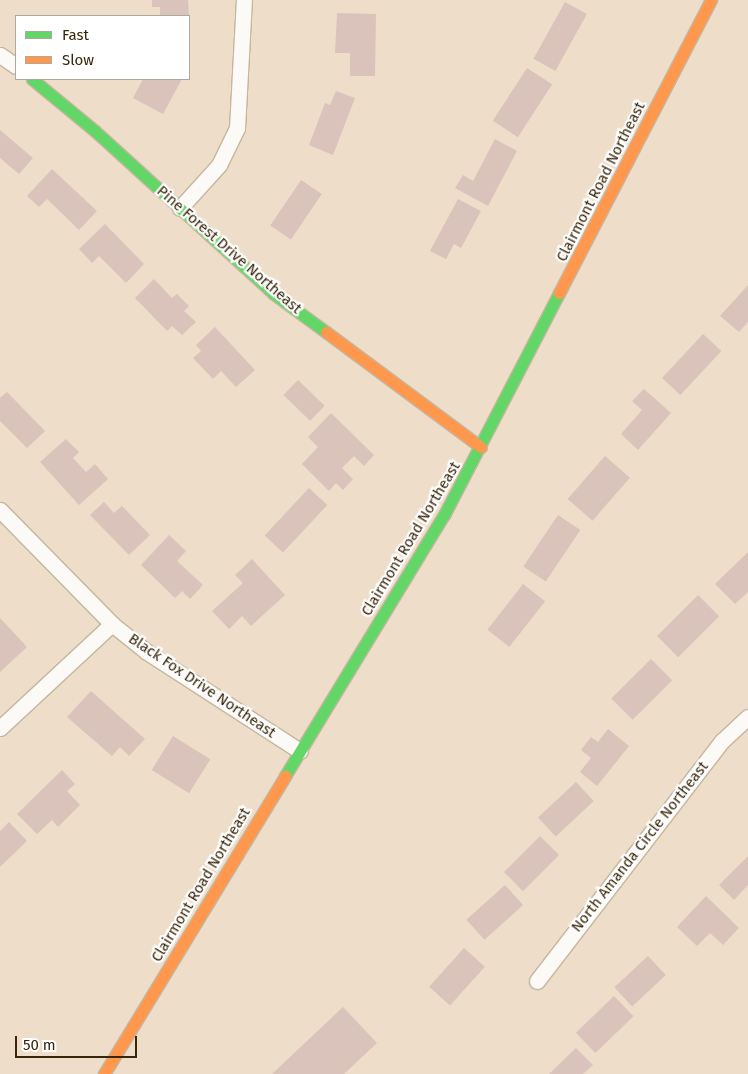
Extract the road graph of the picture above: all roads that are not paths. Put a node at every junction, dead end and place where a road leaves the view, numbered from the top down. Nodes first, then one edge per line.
1 (244, 0) edge
2 (711, 0) edge
3 (0, 55) edge
4 (15, 65) edge
5 (33, 80) edge
6 (180, 208) junction
7 (481, 448) junction
8 (0, 510) edge
9 (112, 624) junction
10 (748, 716) edge
11 (0, 728) edge
12 (300, 751) junction
13 (537, 981) dead end
14 (104, 1074) edge

1 - 6 street
2 - 7 main road, Clairmont Road Northeast
3 - 4 street
5 - 6 main road, Pine Forest Drive Northeast
6 - 7 main road, Pine Forest Drive Northeast
7 - 12 main road, Clairmont Road Northeast
8 - 9 street, Black Fox Drive Northeast
9 - 11 street
9 - 12 street, Black Fox Drive Northeast
10 - 13 street, North Amanda Circle Northeast
12 - 14 main road, Clairmont Road Northeast

